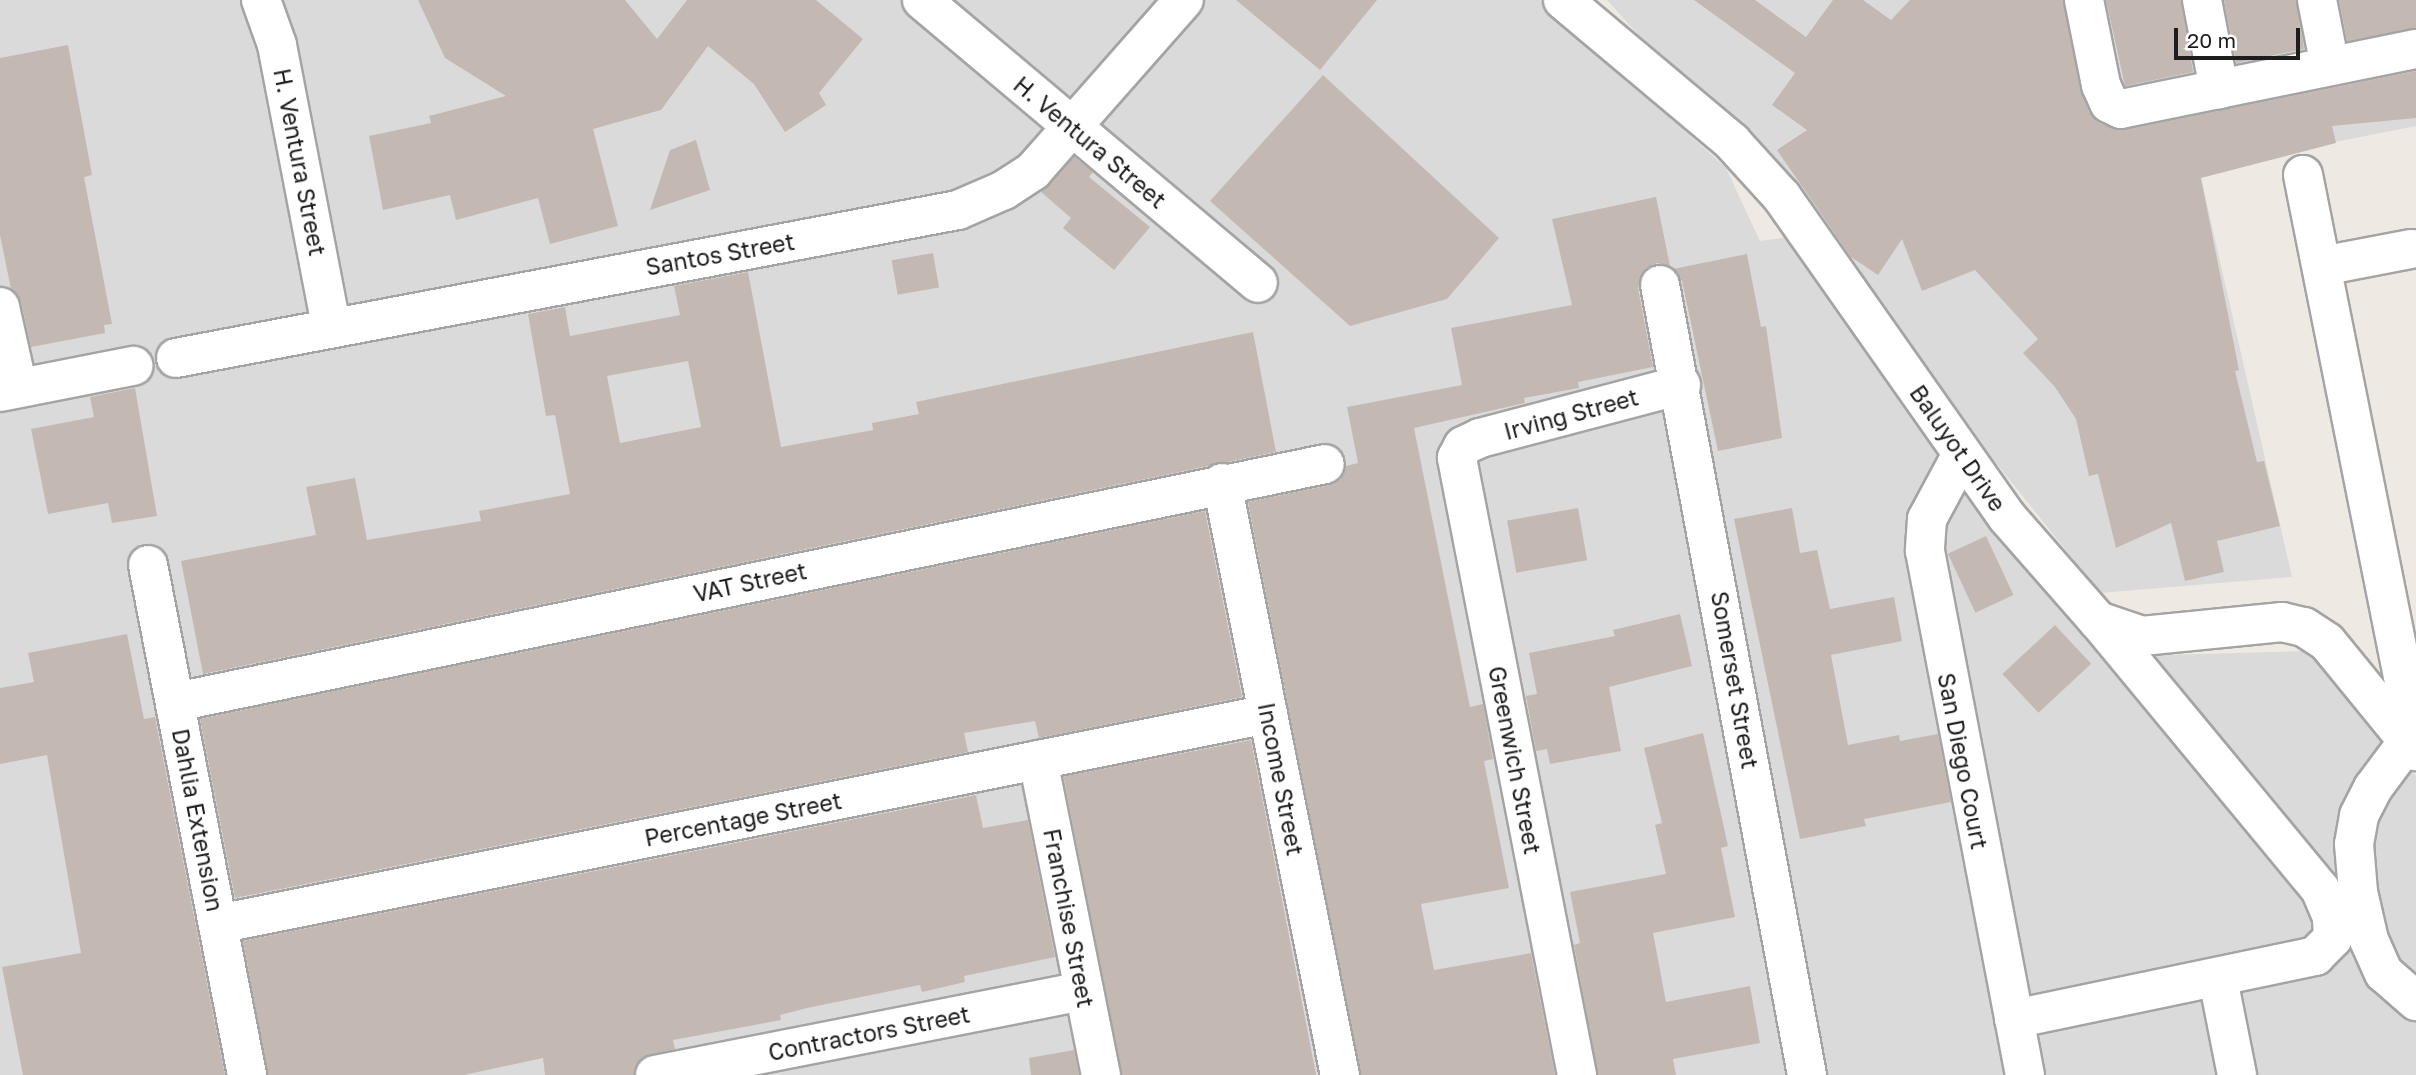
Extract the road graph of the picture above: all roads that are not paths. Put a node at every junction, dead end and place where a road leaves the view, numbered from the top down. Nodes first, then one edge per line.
1 (261, 0) edge
2 (922, 0) edge
3 (1184, 0) edge
4 (1563, 0) edge
5 (2084, 0) edge
6 (2202, 0) edge
7 (2317, 0) edge
8 (2416, 49) edge
9 (2330, 66) junction
10 (2220, 89) junction
11 (1074, 130) junction
12 (2303, 175) dead end
13 (2411, 249) dead end
14 (2322, 266) junction
15 (1258, 283) dead end
16 (1660, 285) dead end
17 (0, 307) edge
18 (331, 326) junction
19 (176, 358) dead end
20 (133, 366) dead end
21 (1681, 385) junction
22 (9, 390) edge
23 (1463, 446) joint
24 (1962, 454) junction
25 (1325, 464) dead end
26 (1222, 483) junction
27 (148, 565) dead end
28 (2098, 621) junction
29 (176, 702) junction
30 (1268, 714) junction
31 (2412, 746) edge
32 (1038, 760) junction
33 (218, 924) junction
34 (2218, 979) junction
35 (1084, 991) junction
36 (2416, 1001) edge
37 (2014, 1019) junction
38 (698, 1071) edge
39 (247, 1075) edge
40 (655, 1075) edge
41 (1101, 1075) edge
42 (1340, 1075) edge
43 (1577, 1075) edge
44 (1807, 1075) edge
45 (2025, 1075) edge
46 (2237, 1075) edge

1 - 18 street, H. Ventura Street
2 - 11 street, H. Ventura Street
3 - 11 street, Santos Street
4 - 24 street, Baluyot Drive
5 - 10 street
6 - 10 street
7 - 9 street
8 - 9 street
9 - 10 street
11 - 15 street, H. Ventura Street
11 - 18 street, Santos Street
12 - 14 street
13 - 14 street
14 - 31 street
16 - 21 street, Somerset Street
17 - 22 street
18 - 19 street, Santos Street
20 - 22 street
21 - 23 street, Irving Street
21 - 44 street, Somerset Street
23 - 43 street, Greenwich Street
24 - 28 street, Baluyot Drive
24 - 37 street, San Diego Court
25 - 26 street, VAT Street
26 - 29 street, VAT Street
26 - 30 street, Income Street
27 - 29 street, Dahlia Extension
28 - 31 street, Baluyot Drive
28 - 34 street
29 - 33 street, Dahlia Extension
30 - 32 street, Percentage Street
30 - 42 street, Income Street
31 - 36 street
32 - 33 street, Percentage Street
32 - 35 street, Franchise Street
33 - 39 street, Dahlia Extension
34 - 37 street
34 - 46 street
35 - 38 street, Contractors Street
35 - 41 street, Franchise Street
37 - 45 street, San Diego Court
38 - 40 street, Contractors Street

